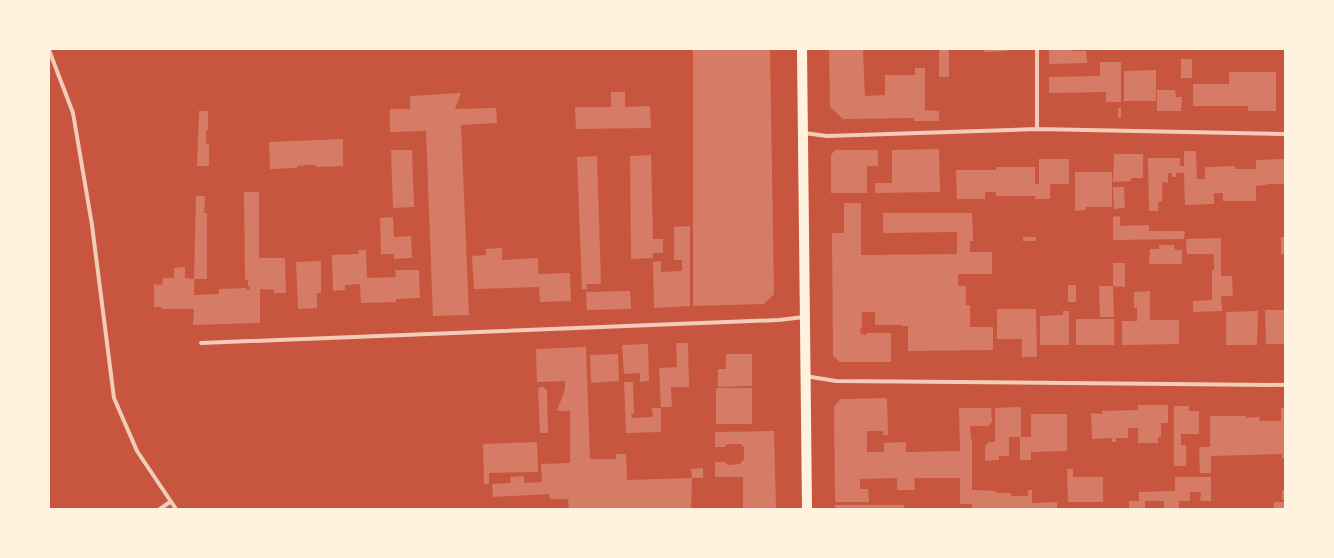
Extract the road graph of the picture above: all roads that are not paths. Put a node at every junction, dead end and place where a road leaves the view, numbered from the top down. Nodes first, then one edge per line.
1 (802, 49) edge
2 (1037, 49) edge
3 (49, 50) edge
4 (1037, 129) junction
5 (803, 133) junction
6 (1285, 134) edge
7 (804, 316) junction
8 (201, 343) dead end
9 (805, 375) junction
10 (1285, 385) edge
11 (170, 502) junction
12 (160, 509) edge
13 (176, 509) edge
14 (807, 509) edge

1 - 5 main road
2 - 4 street
3 - 11 street
4 - 5 street
4 - 6 street
5 - 7 main road
7 - 8 street
7 - 9 main road
9 - 10 street
9 - 14 main road
11 - 12 street
11 - 13 street

